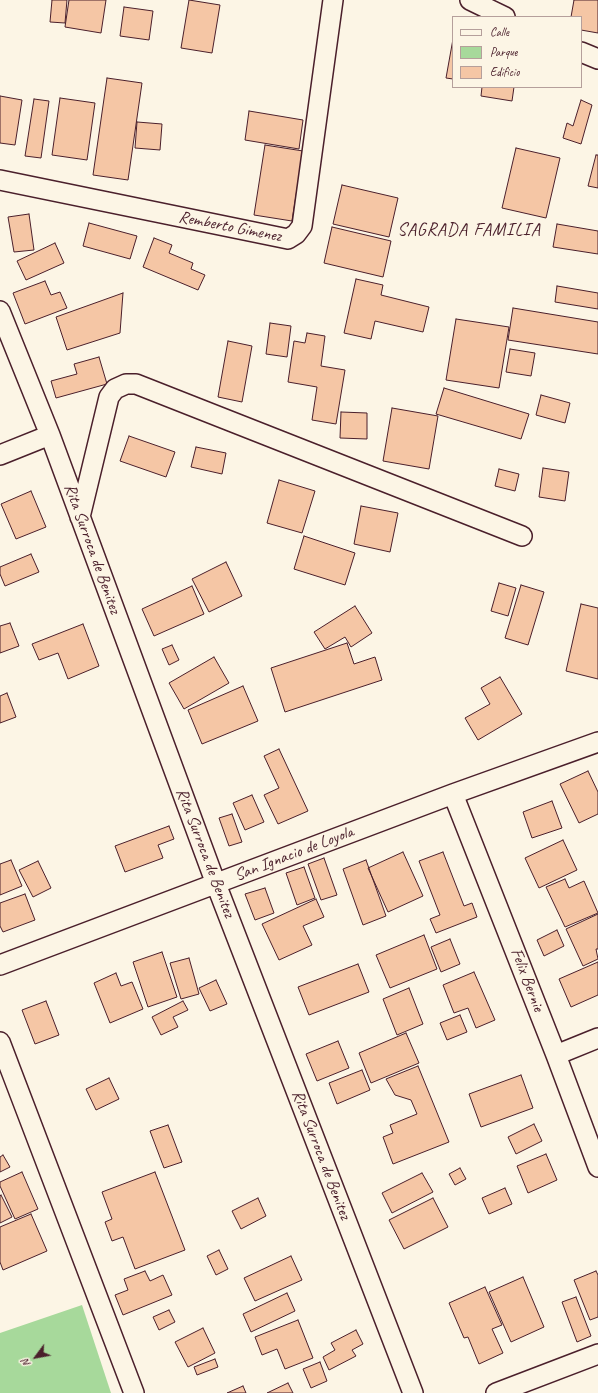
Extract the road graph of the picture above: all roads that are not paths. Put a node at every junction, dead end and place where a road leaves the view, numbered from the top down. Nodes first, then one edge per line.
1 (470, 0) edge
2 (330, 1) edge
3 (503, 16) edge
4 (582, 52) edge
5 (598, 59) edge
6 (0, 180) edge
7 (0, 311) edge
8 (50, 435) junction
9 (0, 455) edge
10 (80, 518) junction
11 (522, 536) dead end
12 (598, 742) edge
13 (454, 794) junction
14 (216, 884) junction
15 (0, 965) edge
16 (598, 1038) edge
17 (0, 1042) edge
18 (556, 1054) junction
19 (598, 1167) edge
20 (598, 1354) edge
21 (134, 1393) edge
22 (413, 1393) edge
23 (496, 1393) edge

1 - 3 street
2 - 6 street, Remberto Gimenez
4 - 5 street
7 - 8 street, Rita Surroca de Benitez
8 - 9 street
8 - 10 street, Rita Surroca de Benitez
10 - 11 street
10 - 14 street, Rita Surroca de Benitez
12 - 13 street, San Ignacio de Loyola
13 - 14 street, San Ignacio de Loyola
13 - 18 street, Felix Bernie
14 - 15 street, San Ignacio de Loyola
14 - 22 street, Rita Surroca de Benitez
16 - 18 street
17 - 21 street
18 - 19 street, Felix Bernie
20 - 23 street

